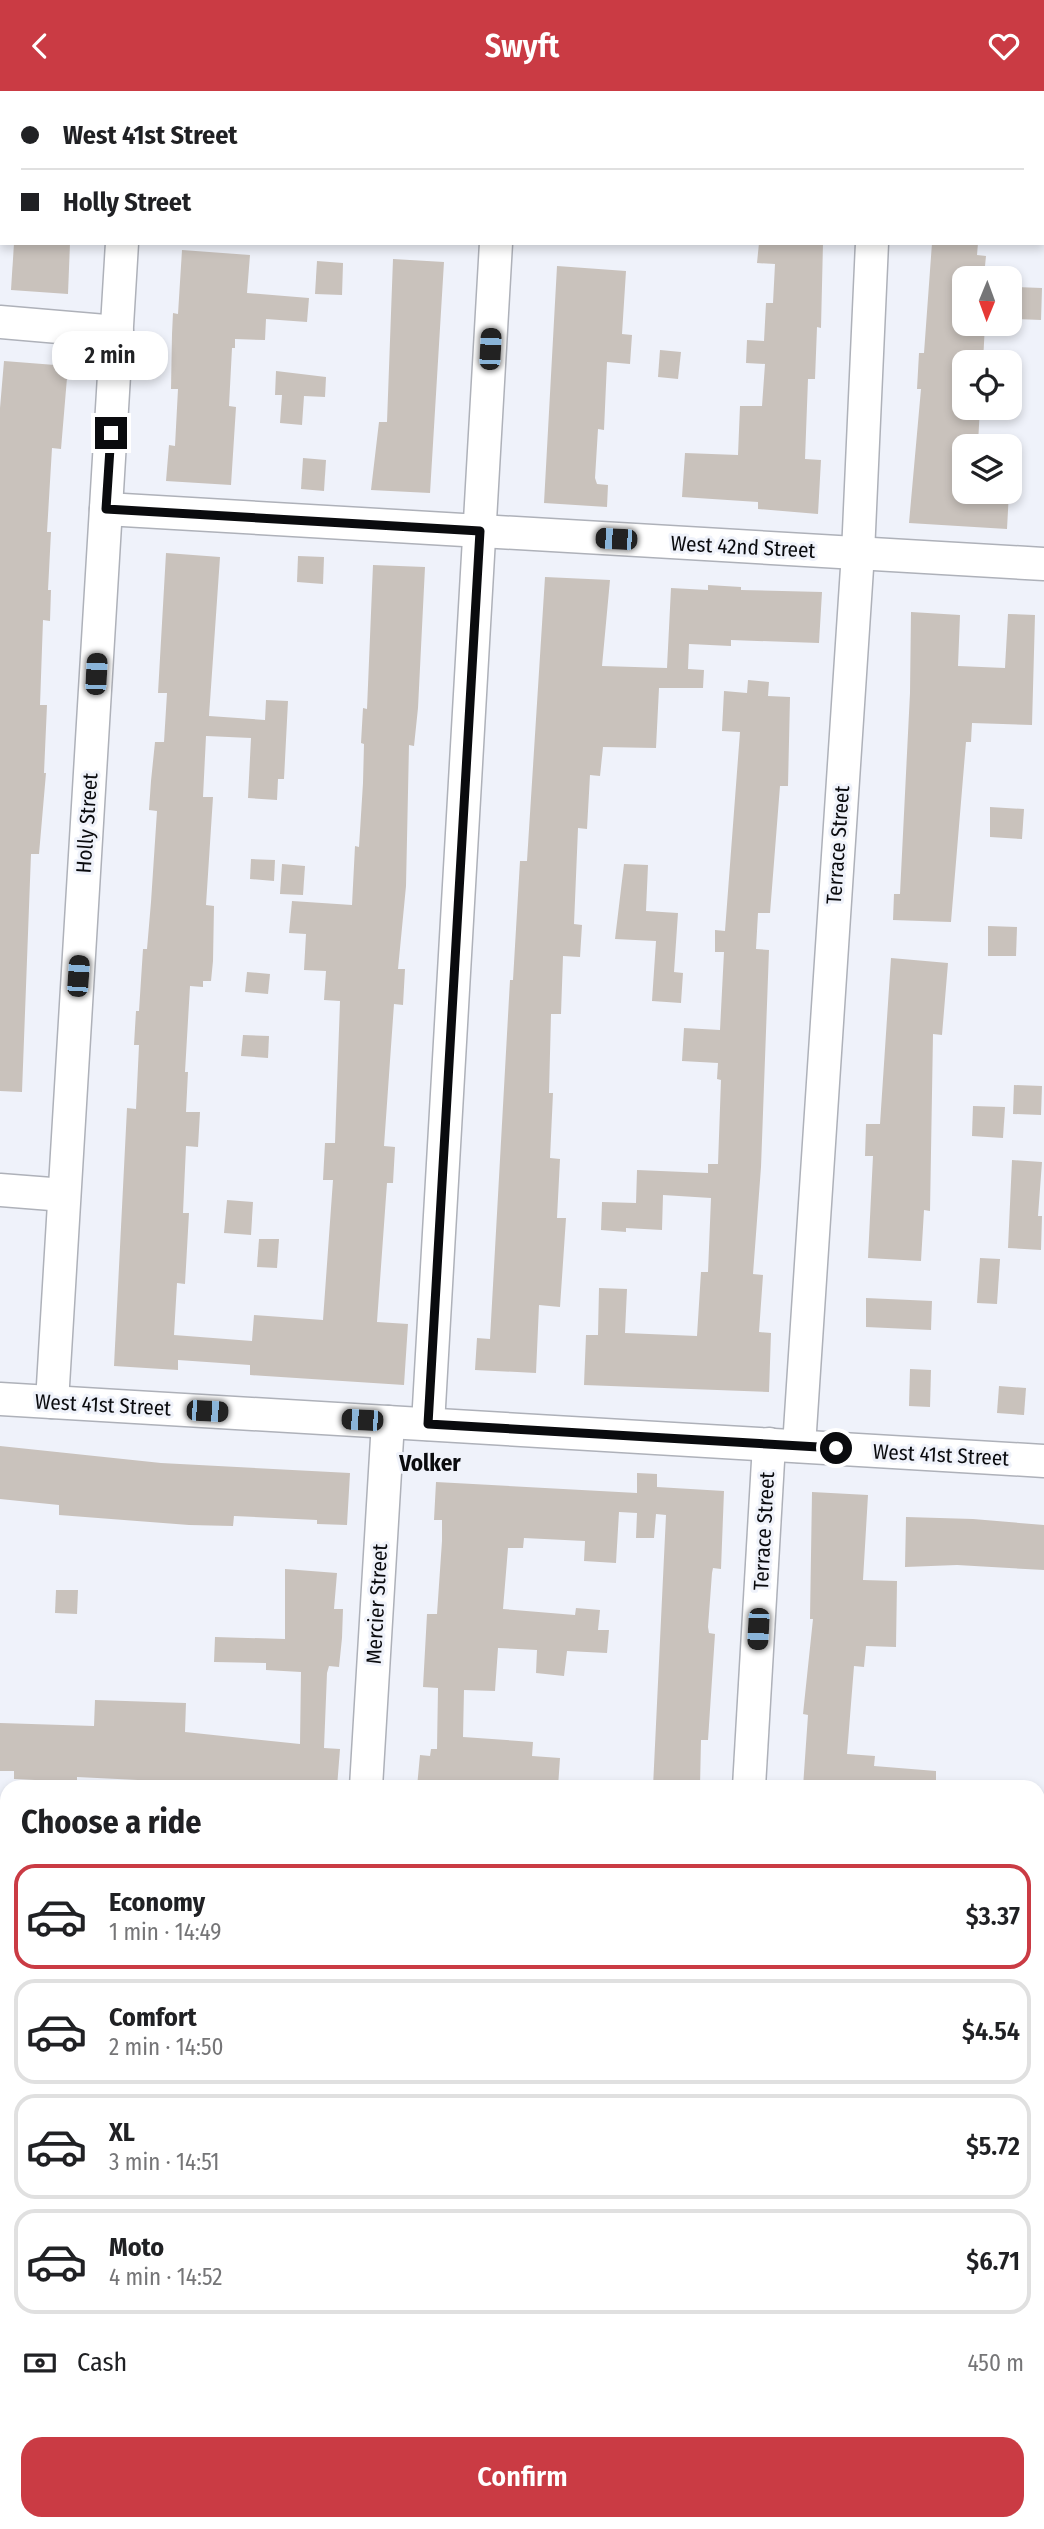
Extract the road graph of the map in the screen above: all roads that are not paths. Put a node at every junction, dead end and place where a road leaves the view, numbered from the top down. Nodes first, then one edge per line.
1 (122, 245) edge
2 (496, 245) edge
3 (872, 245) edge
4 (0, 322) edge
5 (117, 332) junction
6 (106, 509) junction
7 (480, 531) junction
8 (858, 553) junction
9 (1044, 564) edge
10 (0, 1190) edge
11 (64, 1195) junction
12 (0, 1399) edge
13 (52, 1402) junction
14 (388, 1422) junction
15 (428, 1424) junction
16 (784, 1445) junction
17 (1044, 1461) edge
18 (366, 1780) edge
19 (750, 1780) edge

1 - 5 street, Holly Street
2 - 7 street
3 - 8 street, Terrace Street
4 - 5 street
5 - 6 street, Holly Street
6 - 7 street, West 42nd Street
6 - 11 street, Holly Street
7 - 8 street, West 42nd Street
7 - 15 street
8 - 9 street, West 42nd Street
8 - 16 street, Terrace Street
10 - 11 street
11 - 13 street, Holly Street
12 - 13 street, West 41st Street
13 - 14 street, West 41st Street
14 - 15 street, West 41st Street
14 - 18 street, Mercier Street
15 - 16 street, West 41st Street
16 - 17 street, West 41st Street
16 - 19 street, Terrace Street

